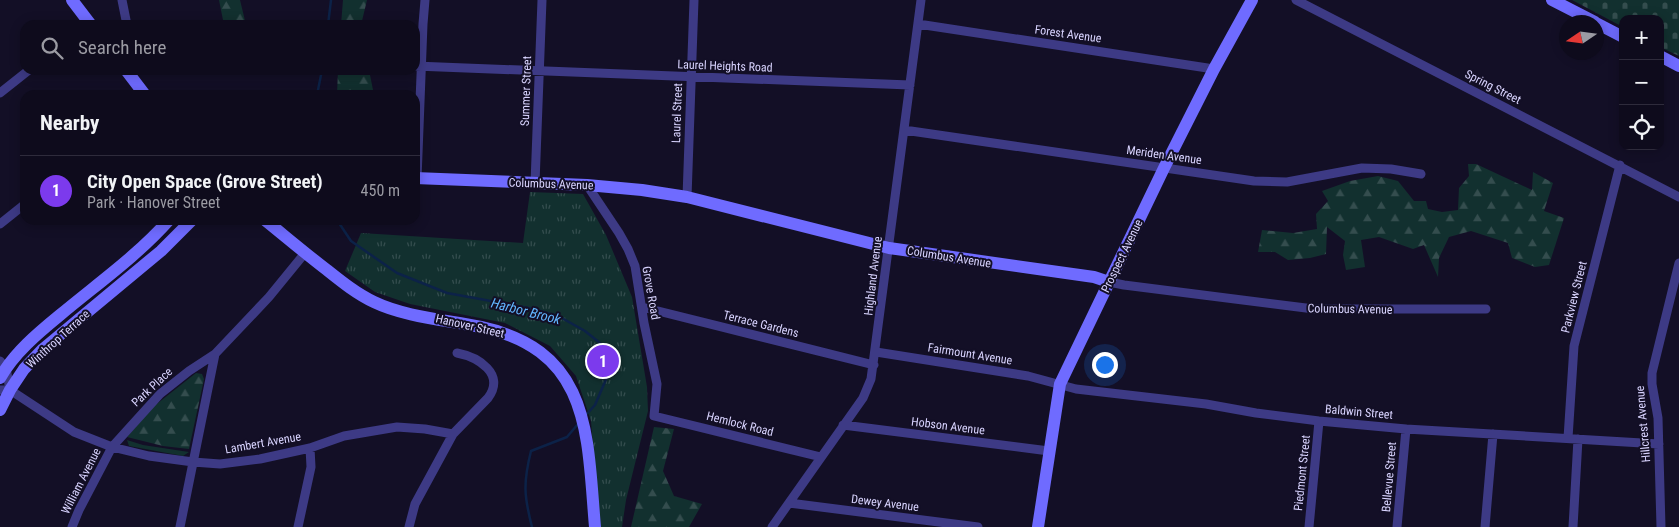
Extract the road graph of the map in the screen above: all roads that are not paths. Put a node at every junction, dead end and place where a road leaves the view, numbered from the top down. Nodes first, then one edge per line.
1 (72, 0) edge
2 (122, 0) edge
3 (425, 0) edge
4 (542, 0) edge
5 (694, 0) edge
6 (921, 0) edge
7 (1252, 0) edge
8 (1296, 0) edge
9 (1552, 0) edge
10 (1581, 15) edge
11 (86, 20) edge
12 (126, 20) edge
13 (918, 24) junction
14 (1604, 27) edge
15 (1619, 35) edge
16 (420, 47) edge
17 (1664, 58) edge
18 (420, 66) edge
19 (1679, 66) edge
20 (1214, 69) junction
21 (539, 71) junction
22 (23, 75) edge
23 (132, 75) edge
24 (418, 75) edge
25 (691, 77) junction
26 (910, 85) junction
27 (142, 90) edge
28 (418, 90) edge
29 (0, 94) edge
30 (904, 130) junction
31 (1620, 165) junction
32 (1164, 168) junction
33 (1420, 174) dead end
34 (420, 178) edge
35 (535, 183) junction
36 (587, 185) junction
37 (1679, 197) edge
38 (686, 198) junction
39 (20, 208) edge
40 (0, 224) edge
41 (165, 225) edge
42 (187, 225) edge
43 (271, 225) edge
44 (152, 239) junction
45 (889, 248) junction
46 (161, 251) junction
47 (306, 253) junction
48 (1679, 263) edge
49 (1109, 282) junction
50 (96, 284) junction
51 (106, 298) junction
52 (642, 307) junction
53 (1486, 309) dead end
54 (876, 352) junction
55 (457, 353) dead end
56 (215, 354) junction
57 (874, 365) junction
58 (2, 369) edge
59 (1060, 384) junction
60 (5, 390) edge
61 (0, 410) edge
62 (654, 416) joint
63 (1320, 421) junction
64 (844, 425) junction
65 (1406, 429) junction
66 (453, 434) junction
67 (1493, 434) junction
68 (1568, 438) junction
69 (1578, 439) junction
70 (1659, 444) junction
71 (112, 447) junction
72 (310, 448) junction
73 (1049, 451) junction
74 (821, 457) junction
75 (193, 462) junction
76 (790, 503) junction
77 (72, 527) edge
78 (180, 527) edge
79 (298, 527) edge
80 (409, 527) edge
81 (595, 527) edge
82 (772, 527) edge
83 (978, 527) edge
84 (1038, 527) edge
85 (1309, 527) edge
86 (1397, 527) edge
87 (1485, 527) edge
88 (1573, 527) edge
89 (1661, 527) edge

1 - 11 street
2 - 12 street
3 - 16 street
4 - 21 street, Summer Street
5 - 25 street, Laurel Street
6 - 13 street, Highland Avenue
7 - 20 street, Prospect Avenue
8 - 31 street, Spring Street
9 - 10 street
13 - 20 street, Forest Avenue
13 - 26 street, Highland Avenue
14 - 15 street
17 - 19 street
18 - 21 street, Laurel Heights Road
20 - 32 street, Prospect Avenue
21 - 25 street, Laurel Heights Road
21 - 35 street, Summer Street
22 - 29 street
23 - 27 street
24 - 28 street
25 - 26 street, Laurel Heights Road
25 - 38 street, Laurel Street
26 - 30 street, Highland Avenue
30 - 32 street, Meriden Avenue
30 - 45 street, Highland Avenue
31 - 37 street, Spring Street
31 - 68 street, Parkview Street
32 - 33 street, Meriden Avenue
32 - 49 street, Prospect Avenue
34 - 35 street, Columbus Avenue
35 - 36 street, Columbus Avenue
36 - 38 street, Columbus Avenue
36 - 52 street, Grove Road
38 - 45 street, Columbus Avenue
39 - 40 street
41 - 44 street, Winthrop Terrace
42 - 46 street, Winthrop Terrace
43 - 47 street, Hanover Street
44 - 46 street
44 - 50 street, Winthrop Terrace
45 - 49 street, Columbus Avenue
45 - 54 street, Highland Avenue
46 - 51 street, Winthrop Terrace
47 - 56 street, Park Place
47 - 81 street, Hanover Street
48 - 70 street, Hillcrest Avenue
49 - 53 street, Columbus Avenue
49 - 59 street, Prospect Avenue
50 - 51 street
50 - 58 street, Winthrop Terrace
51 - 60 street, Winthrop Terrace
52 - 57 street, Terrace Gardens
52 - 62 street, Grove Road
54 - 57 street, Highland Avenue
54 - 59 street, Fairmount Avenue
55 - 66 street
56 - 71 street, Park Place
56 - 75 street
57 - 64 street, Highland Avenue
58 - 60 street
59 - 63 street, Baldwin Street
59 - 73 street, Prospect Avenue
60 - 61 street, Winthrop Terrace
60 - 71 street, Lambert Avenue
62 - 74 street, Hemlock Road
63 - 65 street, Baldwin Street
63 - 85 street, Piedmont Street
64 - 73 street, Hobson Avenue
64 - 74 street, Highland Avenue
65 - 67 street, Baldwin Street
65 - 86 street, Bellevue Street
66 - 72 street, Lambert Avenue
66 - 80 street
67 - 68 street, Baldwin Street
67 - 87 street
68 - 69 street, Baldwin Street
69 - 70 street, Baldwin Street
69 - 88 street
70 - 89 street, Hillcrest Avenue
71 - 75 street, Lambert Avenue
71 - 77 street, William Avenue
72 - 75 street, Lambert Avenue
72 - 79 street
73 - 84 street, Prospect Avenue
74 - 76 street, Highland Avenue
75 - 78 street
76 - 82 street, Highland Avenue
76 - 83 street, Dewey Avenue

